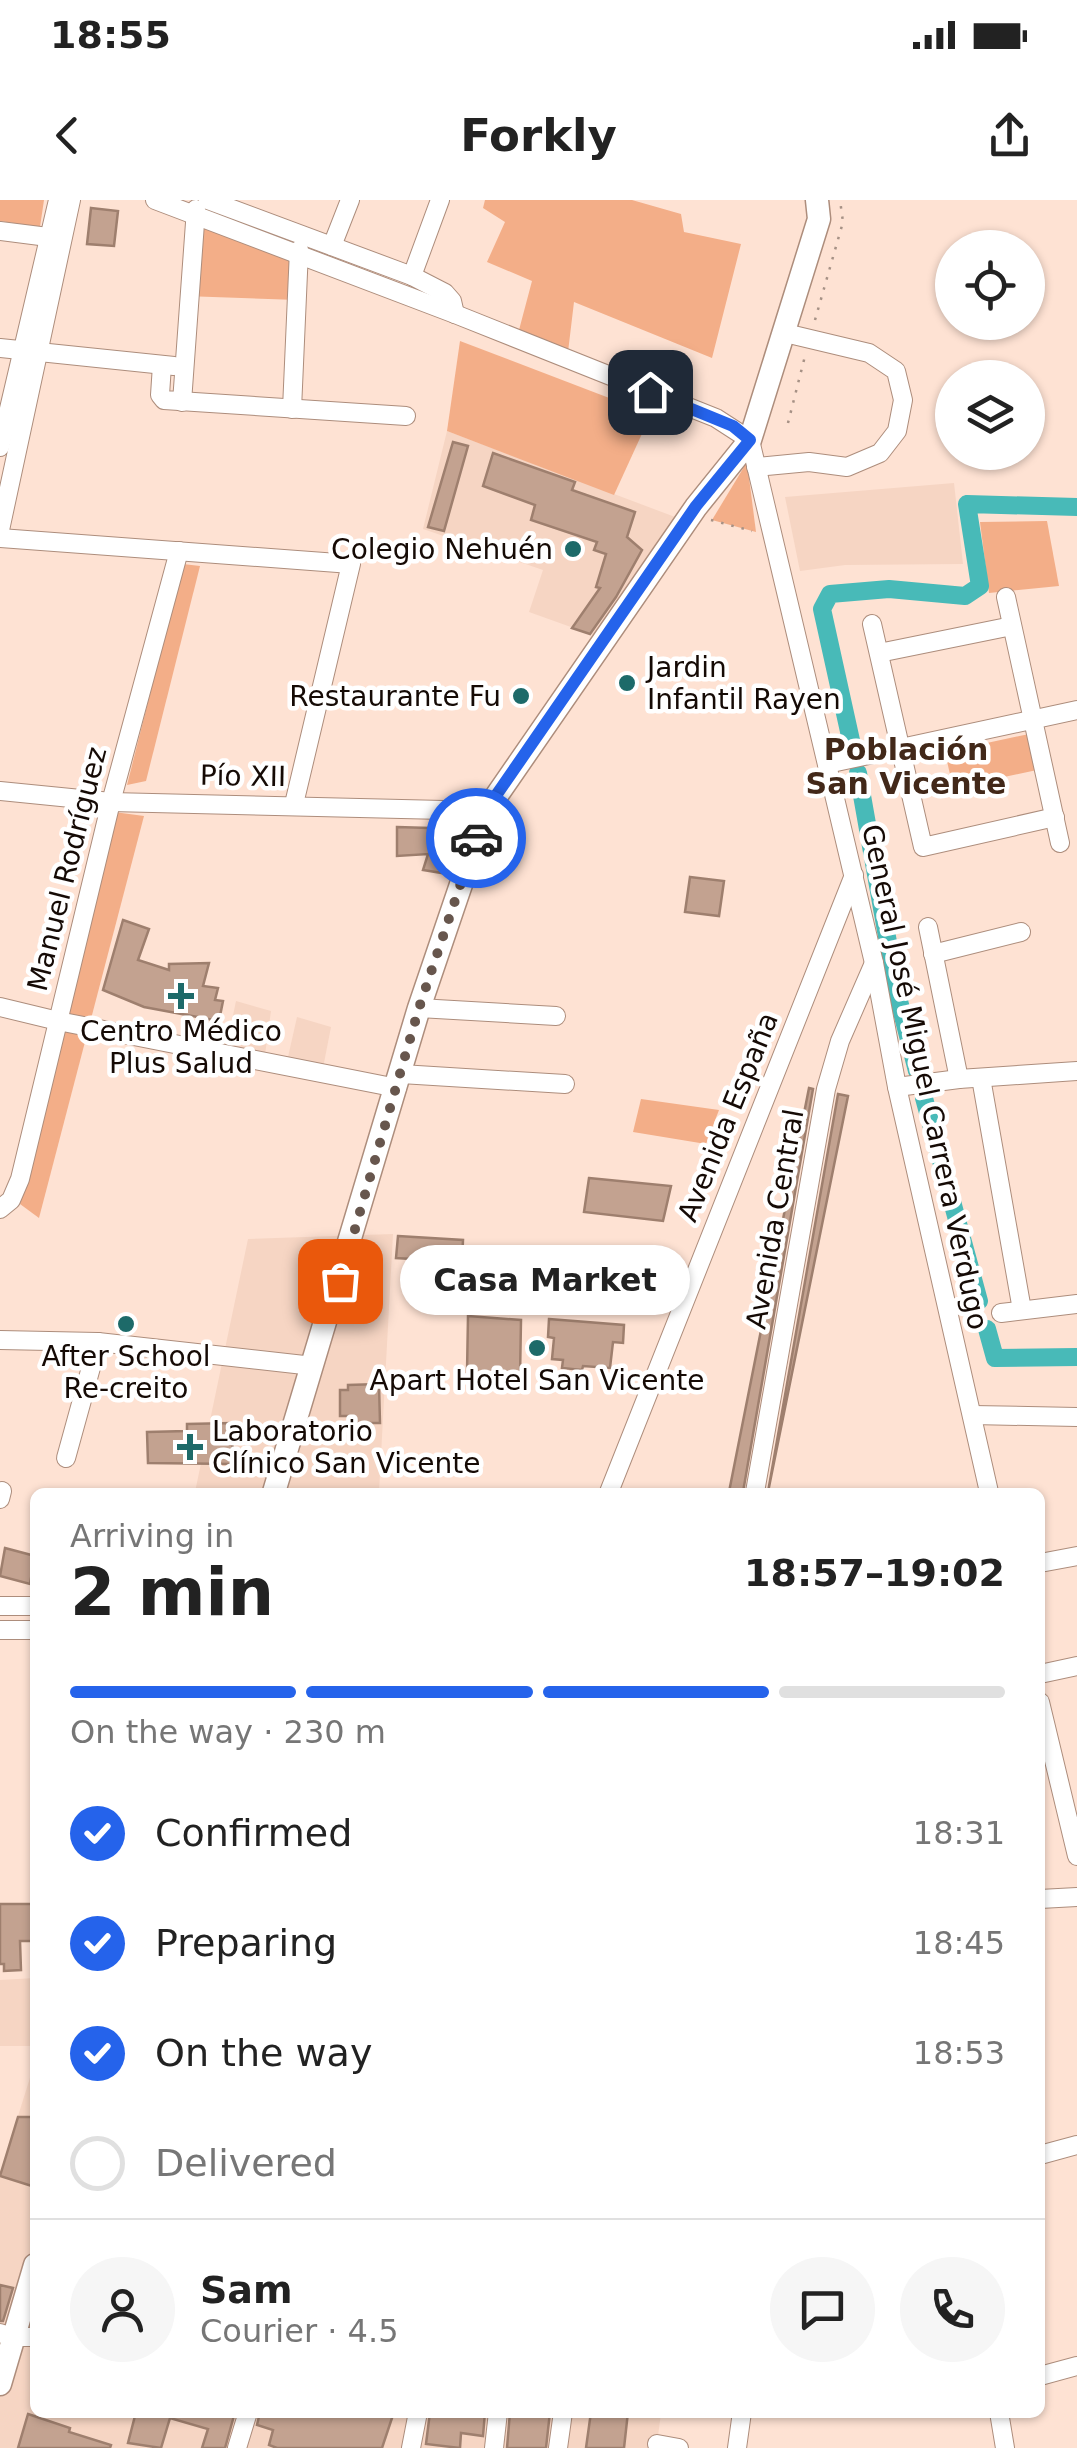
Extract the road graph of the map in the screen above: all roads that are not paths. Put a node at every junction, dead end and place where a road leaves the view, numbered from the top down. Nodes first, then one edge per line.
1 (58, 200) edge
2 (71, 200) edge
3 (155, 200) edge
4 (208, 200) edge
5 (267, 200) edge
6 (350, 200) edge
7 (440, 200) edge
8 (818, 200) edge
9 (196, 208) edge
10 (259, 220) junction
11 (0, 231) edge
12 (300, 235) junction
13 (48, 237) junction
14 (332, 246) junction
15 (298, 256) junction
16 (412, 276) junction
17 (455, 314) junction
18 (784, 333) junction
19 (0, 348) edge
20 (30, 351) junction
21 (162, 365) junction
22 (184, 367) junction
23 (182, 402) junction
24 (292, 409) junction
25 (406, 416) dead end
26 (750, 440) junction
27 (0, 447) edge
28 (756, 467) junction
29 (0, 530) edge
30 (0, 538) edge
31 (180, 551) junction
32 (1006, 597) dead end
33 (872, 624) dead end
34 (1012, 626) junction
35 (879, 653) junction
36 (1077, 710) edge
37 (1033, 718) junction
38 (898, 748) junction
39 (827, 764) junction
40 (0, 792) edge
41 (111, 802) junction
42 (294, 804) junction
43 (486, 810) junction
44 (1055, 817) junction
45 (1060, 843) dead end
46 (854, 874) junction
47 (928, 927) dead end
48 (1021, 932) dead end
49 (933, 954) junction
50 (874, 963) junction
51 (0, 1006) edge
52 (419, 1008) junction
53 (556, 1016) dead end
54 (58, 1022) junction
55 (1077, 1071) edge
56 (981, 1078) junction
57 (960, 1079) junction
58 (399, 1081) junction
59 (564, 1084) dead end
60 (897, 1088) junction
61 (5, 1205) edge
62 (1077, 1304) edge
63 (1022, 1310) junction
64 (1000, 1313) dead end
65 (0, 1340) edge
66 (98, 1342) junction
67 (313, 1366) junction
68 (972, 1415) junction
69 (1077, 1417) edge
70 (66, 1458) dead end
71 (275, 1488) edge
72 (610, 1488) edge
73 (756, 1488) edge
74 (988, 1488) edge
75 (1077, 1556) edge
76 (1045, 1562) edge
77 (0, 1606) edge
78 (30, 1606) edge
79 (0, 1630) edge
80 (30, 1630) edge
81 (1077, 1666) edge
82 (1045, 1673) edge
83 (1045, 1722) edge
84 (1056, 1766) junction
85 (1077, 1766) edge
86 (1077, 1856) edge
87 (1077, 1896) edge
88 (1045, 1899) edge
89 (1077, 2146) edge
90 (1045, 2155) edge
91 (30, 2284) edge
92 (16, 2336) edge
93 (1077, 2366) edge
94 (1045, 2375) edge
95 (0, 2384) edge
96 (246, 2418) edge
97 (417, 2418) edge
98 (497, 2418) edge
99 (562, 2418) edge
100 (741, 2418) edge
101 (1000, 2418) edge
102 (656, 2444) dead end
103 (237, 2448) edge
104 (411, 2448) edge
105 (494, 2448) edge
106 (558, 2448) edge
107 (679, 2448) edge
108 (736, 2448) edge
109 (1005, 2448) edge

1 - 13 street
2 - 20 street
3 - 9 street
4 - 10 street
5 - 10 street
6 - 14 street
7 - 16 street
8 - 18 main road
9 - 15 street
9 - 22 street
10 - 12 street
11 - 13 street
12 - 14 street
12 - 15 street
13 - 20 street
14 - 16 street
15 - 17 street
15 - 24 street
16 - 17 street
17 - 26 street
18 - 26 main road
18 - 28 street
19 - 20 street
20 - 21 street
20 - 27 street
20 - 29 street
21 - 22 street
21 - 23 street
22 - 23 street
23 - 24 street
24 - 25 street
26 - 28 street, General José Miguel Carrera Verdugo
26 - 43 main road
28 - 39 street, General José Miguel Carrera Verdugo
30 - 31 street
31 - 41 street, Manuel Rodríguez
31 - 42 street
32 - 34 street
33 - 35 street
34 - 35 street
34 - 37 street
35 - 38 street
36 - 37 street
37 - 38 street
37 - 44 street
38 - 39 street
38 - 44 street
39 - 46 street, General José Miguel Carrera Verdugo
40 - 41 street, Pío XII
41 - 42 street, Pío XII
41 - 54 street, Manuel Rodríguez
42 - 43 street, Pío XII
43 - 52 main road
44 - 45 street
46 - 50 street, General José Miguel Carrera Verdugo
46 - 72 street, Avenida España
47 - 49 street
48 - 49 street
49 - 57 street
50 - 60 street, General José Miguel Carrera Verdugo
50 - 73 street, Avenida Central
51 - 54 street
52 - 53 street
52 - 58 main road
54 - 58 street
54 - 61 street, Manuel Rodríguez
55 - 56 street
56 - 57 street
56 - 63 street
57 - 60 street
58 - 59 street
58 - 67 main road
60 - 68 street, General José Miguel Carrera Verdugo
62 - 63 street
63 - 64 street
65 - 66 street
66 - 67 street
66 - 70 street
67 - 71 main road
68 - 69 street
68 - 74 street, General José Miguel Carrera Verdugo
75 - 76 street
77 - 78 street
79 - 80 street
81 - 82 street
83 - 84 street
84 - 85 street
84 - 86 street
87 - 88 street
89 - 90 street
91 - 92 main road
92 - 95 main road
93 - 94 street
96 - 103 street
97 - 104 street
98 - 105 street
99 - 106 street
100 - 108 street
101 - 109 street
102 - 107 street

